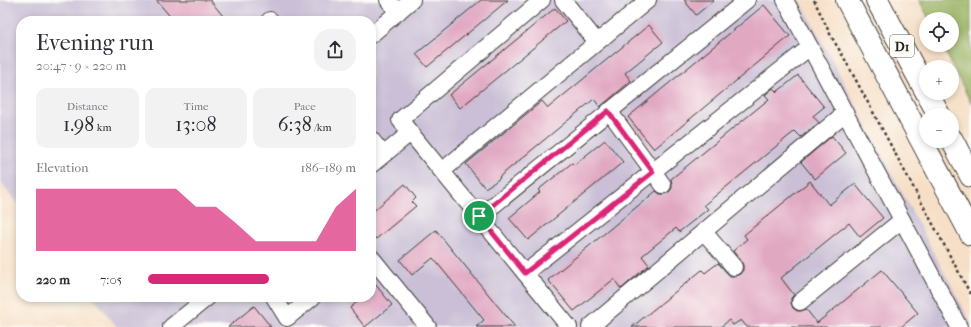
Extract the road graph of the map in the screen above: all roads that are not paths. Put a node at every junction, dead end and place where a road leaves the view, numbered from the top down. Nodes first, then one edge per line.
1 (412, 0) edge
2 (542, 0) edge
3 (563, 0) edge
4 (648, 0) edge
5 (747, 0) edge
6 (785, 0) edge
7 (847, 0) edge
8 (877, 0) edge
9 (393, 6) edge
10 (376, 28) edge
11 (597, 42) junction
12 (810, 47) junction
13 (919, 79) edge
14 (608, 111) junction
15 (845, 113) junction
16 (410, 132) junction
17 (376, 145) edge
18 (956, 148) edge
19 (383, 154) junction
20 (376, 160) edge
21 (442, 171) junction
22 (653, 172) junction
23 (971, 176) edge
24 (663, 185) dead end
25 (479, 216) junction
26 (902, 220) junction
27 (704, 232) junction
28 (971, 234) edge
29 (376, 263) edge
30 (734, 267) dead end
31 (525, 273) junction
32 (202, 302) edge
33 (275, 302) edge
34 (307, 302) edge
35 (800, 302) dead end
36 (281, 324) edge
37 (953, 324) edge
38 (171, 327) edge
39 (428, 327) edge
40 (569, 327) edge
41 (590, 327) edge

1 - 9 lane
2 - 16 lane
3 - 11 lane
4 - 11 lane
5 - 14 lane
6 - 12 lane
7 - 28 highway, D1
8 - 13 highway, D1
9 - 10 lane
11 - 21 lane
12 - 15 lane
12 - 22 lane
14 - 22 lane
14 - 25 lane
15 - 26 lane
15 - 27 lane
16 - 19 lane
16 - 21 lane
17 - 19 lane
18 - 23 highway
19 - 20 lane
21 - 25 lane
22 - 24 lane
22 - 31 lane
25 - 31 lane
26 - 35 lane
26 - 37 lane
27 - 30 lane
27 - 41 lane
29 - 39 lane
31 - 40 lane
32 - 38 lane
33 - 36 lane
34 - 36 lane

